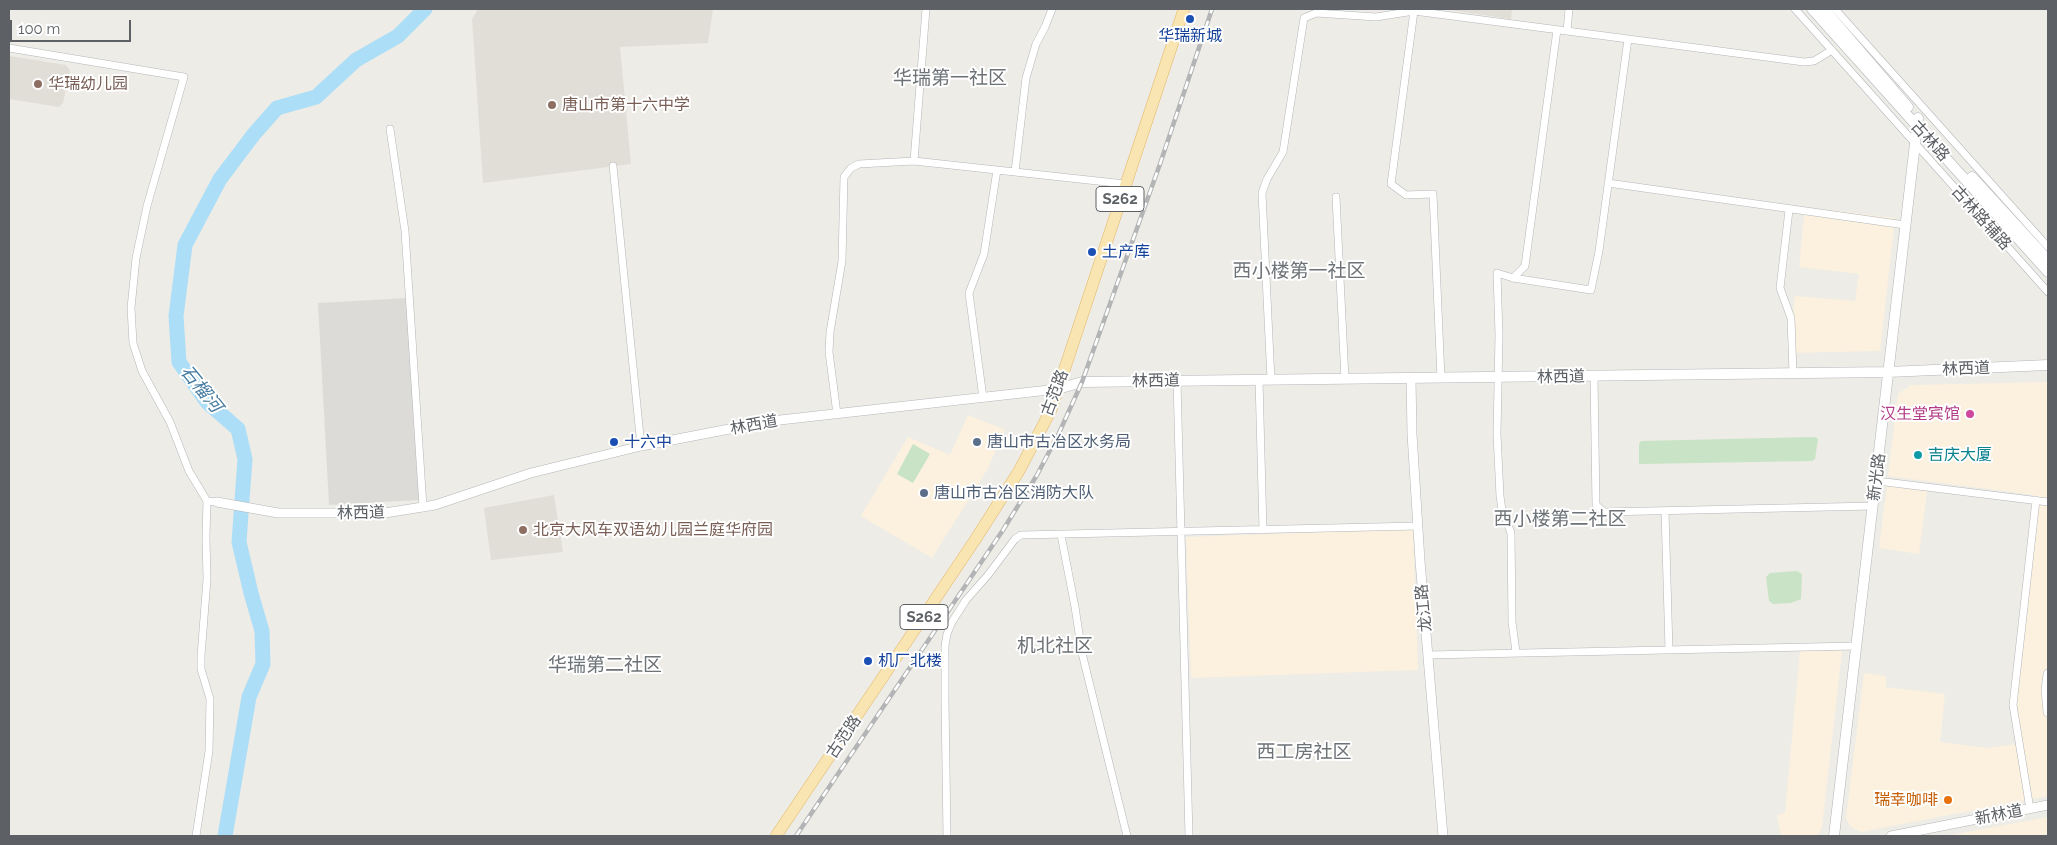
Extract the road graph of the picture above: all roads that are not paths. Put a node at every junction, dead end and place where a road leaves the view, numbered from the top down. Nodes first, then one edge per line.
1 (926, 9) edge
2 (1052, 9) edge
3 (1184, 9) edge
4 (1568, 9) edge
5 (1795, 9) edge
6 (1812, 9) edge
7 (1824, 9) edge
8 (1835, 9) edge
9 (1414, 11) junction
10 (1353, 12) edge
11 (1557, 30) junction
12 (1567, 31) junction
13 (1628, 39) junction
14 (9, 48) edge
15 (1832, 50) junction
16 (1918, 123) junction
17 (390, 129) dead end
18 (1914, 143) junction
19 (914, 161) junction
20 (613, 166) dead end
21 (998, 170) junction
22 (1015, 172) junction
23 (1608, 183) junction
24 (1125, 184) junction
25 (1336, 197) dead end
26 (1789, 210) junction
27 (1905, 225) junction
28 (2048, 247) edge
29 (2048, 260) edge
30 (2048, 272) edge
31 (1513, 278) junction
32 (2048, 292) edge
33 (2048, 365) edge
34 (1888, 372) junction
35 (1794, 374) junction
36 (1594, 377) junction
37 (1441, 378) junction
38 (1498, 378) junction
39 (1411, 379) junction
40 (1259, 380) junction
41 (1271, 380) junction
42 (1345, 380) junction
43 (1177, 381) junction
44 (1058, 389) junction
45 (983, 398) junction
46 (837, 414) junction
47 (641, 446) junction
48 (1877, 481) junction
49 (2036, 500) junction
50 (212, 502) junction
51 (2048, 502) edge
52 (1874, 506) junction
53 (423, 507) junction
54 (1665, 511) junction
55 (1418, 526) junction
56 (1264, 530) junction
57 (1181, 532) junction
58 (1060, 535) junction
59 (1856, 646) junction
60 (1669, 650) junction
61 (1516, 652) junction
62 (1428, 655) junction
63 (2048, 674) edge
64 (2048, 712) edge
65 (2048, 805) edge
66 (2030, 809) junction
67 (196, 836) edge
68 (776, 836) edge
69 (948, 836) edge
70 (1127, 836) edge
71 (1188, 836) edge
72 (1443, 836) edge
73 (1834, 836) edge
74 (1891, 836) edge

1 - 19 street
2 - 22 street
3 - 24 main road, 古范路 / S262
4 - 12 street
5 - 15 street, 古林路辅路
6 - 16 main road, 古林路
7 - 16 main road, 古林路
8 - 28 street
9 - 10 street
9 - 11 street
9 - 37 street
10 - 41 street
11 - 12 street
11 - 31 street
12 - 13 street
13 - 15 street
13 - 23 street
14 - 50 street
15 - 18 street, 古林路辅路
16 - 18 main road, 新光路
16 - 29 main road, 古林路
16 - 30 main road, 古林路
17 - 53 street
18 - 27 main road, 新光路
18 - 32 street, 古林路辅路
19 - 21 street
19 - 46 street
20 - 47 street
21 - 22 street
21 - 45 street
22 - 24 street
23 - 26 street
23 - 31 street
24 - 44 main road, 古范路 / S262
25 - 42 street
26 - 27 street
26 - 35 street
27 - 34 main road, 新光路
31 - 38 street
33 - 34 main road, 林西道
34 - 35 main road, 林西道
34 - 48 main road, 新光路
35 - 36 main road, 林西道
36 - 38 main road, 林西道
36 - 54 street
37 - 38 main road, 林西道
37 - 39 main road, 林西道
38 - 61 street
39 - 42 main road, 林西道
39 - 55 street, 龙江路
40 - 41 main road, 林西道
40 - 43 main road, 林西道
40 - 56 street
41 - 42 main road, 林西道
43 - 44 main road, 林西道
43 - 57 street
44 - 45 street, 林西道
44 - 68 main road, 古范路 / S262
45 - 46 street, 林西道
46 - 47 street, 林西道
47 - 53 street, 林西道
48 - 49 street
48 - 52 main road, 新光路
49 - 51 street
49 - 66 street
50 - 53 street, 林西道
50 - 67 street
52 - 54 street
52 - 59 main road, 新光路
54 - 60 street
55 - 56 street
55 - 62 street, 龙江路
56 - 57 street
57 - 58 street
57 - 71 street
58 - 69 street
58 - 70 street
59 - 60 street
59 - 73 main road, 新光路
60 - 61 street
61 - 62 street
62 - 72 street, 龙江路
63 - 64 street
65 - 66 street, 新林道
66 - 74 street, 新林道

